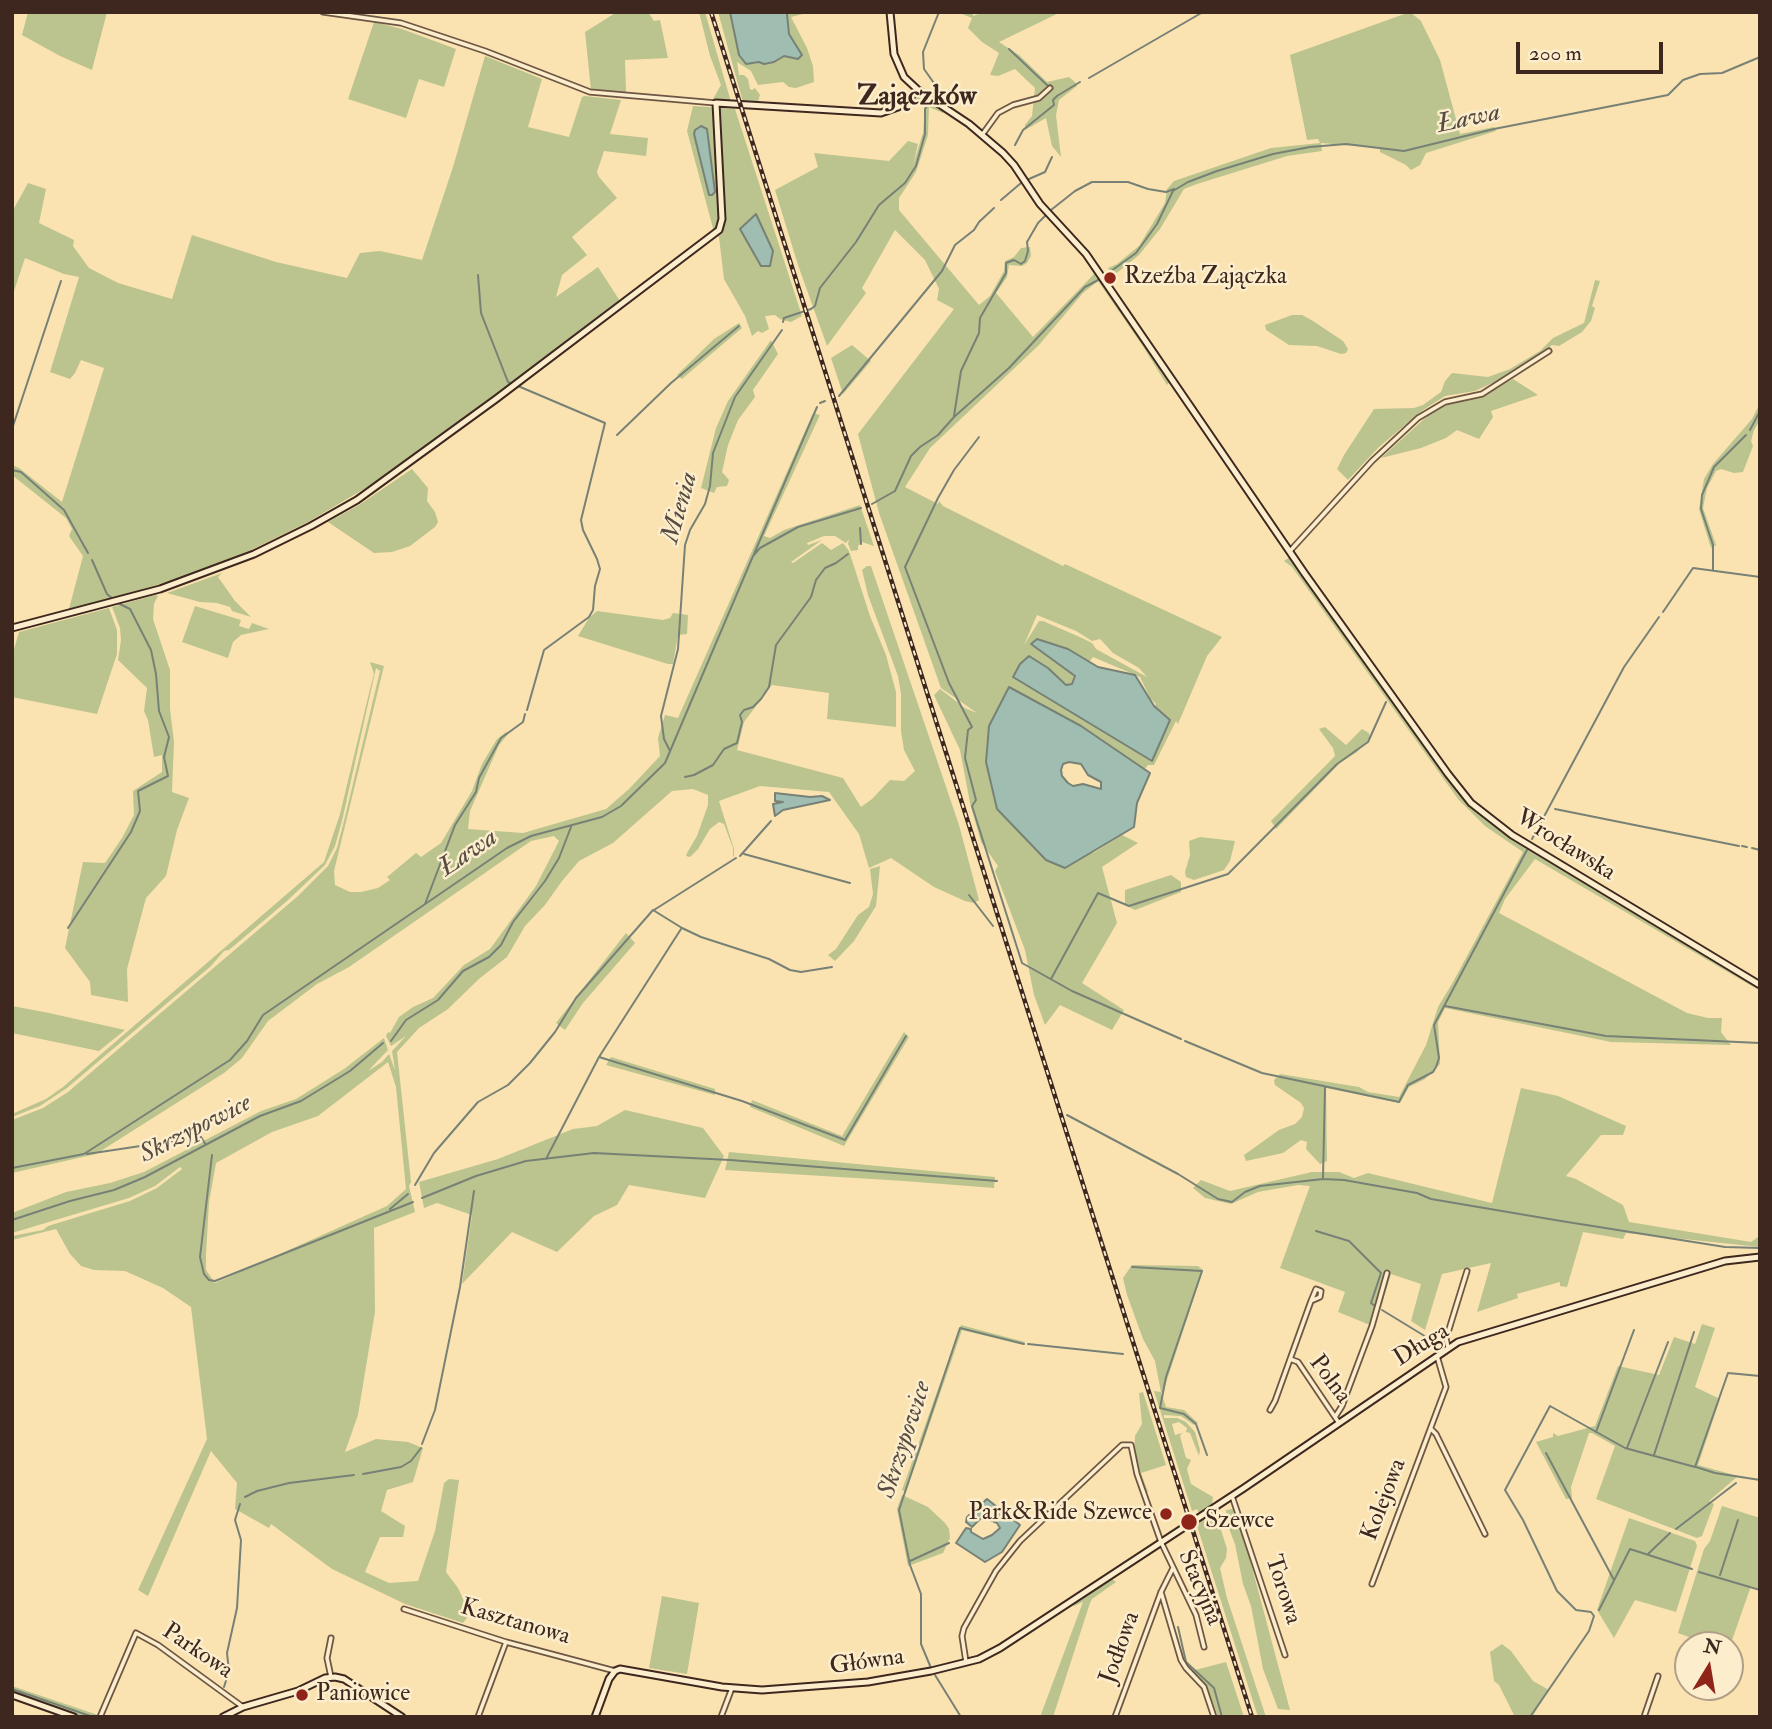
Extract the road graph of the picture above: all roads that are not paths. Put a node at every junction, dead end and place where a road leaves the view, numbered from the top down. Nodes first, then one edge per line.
1 (323, 12) edge
2 (890, 12) edge
3 (1050, 88) dead end
4 (918, 90) junction
5 (716, 103) junction
6 (982, 135) junction
7 (1549, 351) dead end
8 (1289, 551) junction
9 (12, 628) edge
10 (1760, 985) edge
11 (1760, 1257) edge
12 (1467, 1271) dead end
13 (1387, 1273) dead end
14 (1311, 1301) dead end
15 (1448, 1347) junction
16 (1437, 1355) junction
17 (1290, 1359) junction
18 (1270, 1410) dead end
19 (1337, 1420) junction
20 (1431, 1429) junction
21 (1232, 1496) junction
22 (1485, 1534) dead end
23 (1161, 1542) junction
24 (1143, 1554) joint
25 (1173, 1568) junction
26 (1372, 1584) dead end
27 (1161, 1592) junction
28 (404, 1609) dead end
29 (331, 1638) dead end
30 (506, 1642) junction
31 (1204, 1647) dead end
32 (1285, 1655) dead end
33 (966, 1664) junction
34 (615, 1671) junction
35 (1658, 1676) dead end
36 (331, 1677) junction
37 (732, 1688) junction
38 (12, 1695) edge
39 (243, 1707) junction
40 (74, 1717) edge
41 (100, 1717) edge
42 (223, 1717) edge
43 (402, 1717) edge
44 (478, 1717) edge
45 (595, 1717) edge
46 (721, 1717) edge
47 (1115, 1717) edge
48 (1214, 1717) edge
49 (1644, 1717) edge

1 - 5 street
2 - 4 street
3 - 6 street
4 - 5 street
4 - 6 street, Wrocławska
5 - 9 street
6 - 8 street, Wrocławska
7 - 8 street
8 - 10 street, Wrocławska
11 - 15 street, Długa
12 - 15 street
13 - 19 street
14 - 17 street, Polna
15 - 16 street, Długa
16 - 19 street, Długa
16 - 20 street, Kolejowa
17 - 18 street, Polna
17 - 19 street, Polna
19 - 21 street, Długa
20 - 22 street, Kolejowa
20 - 26 street, Kolejowa
21 - 23 street, Długa
21 - 32 street, Torowa
23 - 24 street, Długa
23 - 25 street, Stacyjna
23 - 33 street, Stacyjna
24 - 33 street, Główna
25 - 27 street, Jodłowa
25 - 31 street, Stacyjna
27 - 47 street, Jodłowa
27 - 48 street
28 - 30 street, Kasztanowa
29 - 36 street
30 - 34 street, Kasztanowa
30 - 44 street
33 - 37 street, Główna
34 - 37 street, Główna
34 - 45 street
35 - 49 street
36 - 39 street
36 - 43 street
37 - 46 street
38 - 40 street
39 - 41 street, Parkowa
39 - 42 street

